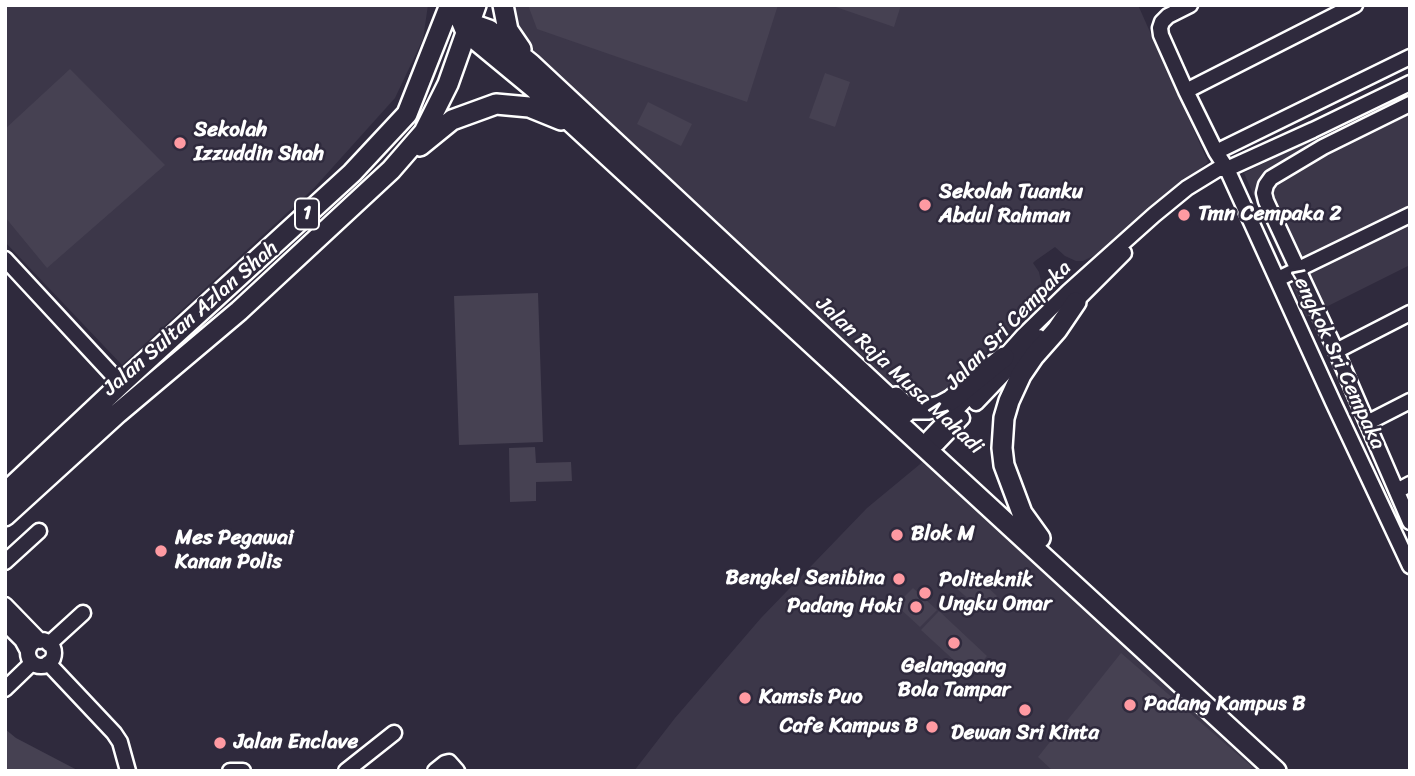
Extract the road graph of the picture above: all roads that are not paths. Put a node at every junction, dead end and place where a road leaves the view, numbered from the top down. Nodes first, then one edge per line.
1 (450, 5) edge
2 (503, 5) edge
3 (1189, 5) edge
4 (1355, 5) edge
5 (467, 18) edge
6 (1410, 57) edge
7 (531, 64) junction
8 (1410, 83) edge
9 (1186, 92) junction
10 (1410, 104) edge
11 (407, 114) junction
12 (574, 126) junction
13 (1314, 130) junction
14 (1324, 147) junction
15 (1216, 152) junction
16 (1227, 169) junction
17 (391, 170) junction
18 (1410, 215) edge
19 (5, 259) edge
20 (1298, 269) junction
21 (1278, 279) junction
22 (1076, 302) junction
23 (1410, 313) edge
24 (1336, 351) junction
25 (1004, 357) junction
26 (121, 384) junction
27 (878, 386) junction
28 (1410, 401) edge
29 (1367, 423) junction
30 (930, 443) junction
31 (1403, 487) edge
32 (7, 510) edge
33 (1410, 522) edge
34 (40, 531) dead end
35 (1040, 538) junction
36 (5, 562) edge
37 (1410, 566) edge
38 (1102, 603) junction
39 (5, 605) edge
40 (83, 613) dead end
41 (5, 623) edge
42 (1128, 627) junction
43 (45, 642) junction
44 (30, 657) junction
45 (48, 663) junction
46 (5, 689) edge
47 (394, 733) dead end
48 (453, 766) edge
49 (128, 771) edge
50 (230, 771) edge
51 (243, 771) edge
52 (346, 771) edge
53 (435, 771) edge
54 (1276, 771) edge
55 (1291, 771) edge

1 - 11 main road, Jalan Sultan Azlan Shah / 1
2 - 7 main road
3 - 9 street, Lengkok Sri Cempaka
4 - 9 street
5 - 7 main road, Jalan Raja Musa Mahadi
5 - 11 main road
5 - 12 main road, Jalan Raja Musa Mahadi
5 - 17 main road, Jalan Sultan Azlan Shah / 1
6 - 15 street
7 - 27 main road, Jalan Raja Musa Mahadi
8 - 13 street, Jalan Sri Cempaka
9 - 15 street, Lengkok Sri Cempaka
10 - 14 street
11 - 26 main road, Jalan Sultan Azlan Shah / 1
12 - 17 main road
12 - 30 main road, Jalan Raja Musa Mahadi
13 - 14 street
13 - 16 street, Jalan Sri Cempaka
14 - 20 street
15 - 16 street, Lengkok Sri Cempaka
16 - 21 street, Lengkok Sri Cempaka
16 - 22 street, Jalan Sri Cempaka
16 - 25 street, Jalan Sri Cempaka
17 - 32 main road, Jalan Sultan Azlan Shah / 1
18 - 20 street
19 - 26 street
20 - 21 street
20 - 24 street
21 - 37 street, Lengkok Sri Cempaka
22 - 30 street, Jalan Sri Cempaka
22 - 35 main road
23 - 24 street
24 - 29 street
25 - 27 main road
25 - 30 street, Jalan Sri Cempaka
26 - 32 main road, Jalan Sultan Azlan Shah / 1
27 - 30 main road, Jalan Raja Musa Mahadi
28 - 29 street
29 - 31 street
30 - 35 main road, Jalan Raja Musa Mahadi
30 - 38 main road, Jalan Raja Musa Mahadi
31 - 33 street
34 - 36 street
35 - 38 main road, Jalan Raja Musa Mahadi
38 - 42 main road, Jalan Raja Musa Mahadi
39 - 43 street
40 - 43 street
41 - 44 street
42 - 54 main road, Jalan Raja Musa Mahadi
42 - 55 main road, Jalan Raja Musa Mahadi
43 - 44 street
43 - 45 street
44 - 45 street
44 - 46 street
45 - 49 street
47 - 52 street
48 - 53 street
50 - 51 street

